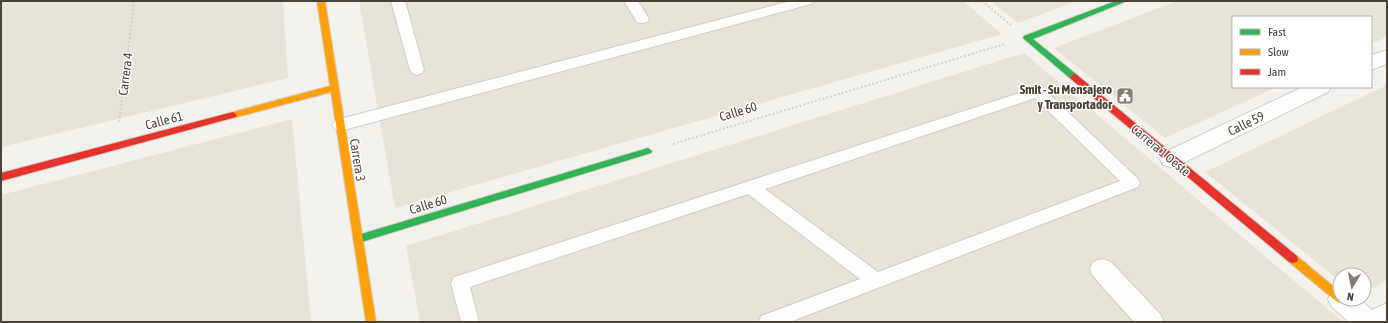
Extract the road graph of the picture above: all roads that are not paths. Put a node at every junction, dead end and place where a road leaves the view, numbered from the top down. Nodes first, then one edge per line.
1 (321, 1) edge
2 (398, 1) edge
3 (631, 1) edge
4 (806, 1) edge
5 (1123, 1) edge
6 (642, 19) dead end
7 (1387, 56) edge
8 (1372, 63) edge
9 (417, 70) dead end
10 (334, 88) junction
11 (1319, 88) edge
12 (340, 125) junction
13 (648, 152) road end
14 (1171, 159) junction
15 (1, 177) edge
16 (750, 187) junction
17 (358, 238) junction
18 (1102, 269) dead end
19 (877, 281) junction
20 (1332, 292) edge
21 (1350, 307) edge
22 (1387, 314) edge
23 (371, 322) edge
24 (470, 322) edge
25 (768, 322) edge
26 (1151, 322) edge
27 (1368, 322) edge
28 (1375, 322) edge

1 - 10 street, Carrera 3
2 - 9 lane
3 - 6 lane
4 - 12 lane
5 - 14 street, Carrera 1 Oeste
7 - 8 street
10 - 12 street, Carrera 3
10 - 15 street, Calle 61
11 - 14 street, Calle 59
12 - 17 street, Carrera 3
13 - 17 street, Calle 60
14 - 20 street, Carrera 1 Oeste
16 - 19 lane
16 - 19 lane
16 - 24 lane
17 - 23 street, Carrera 3
18 - 26 street
19 - 25 lane
21 - 27 street, Carrera 1 Oeste
22 - 28 street

